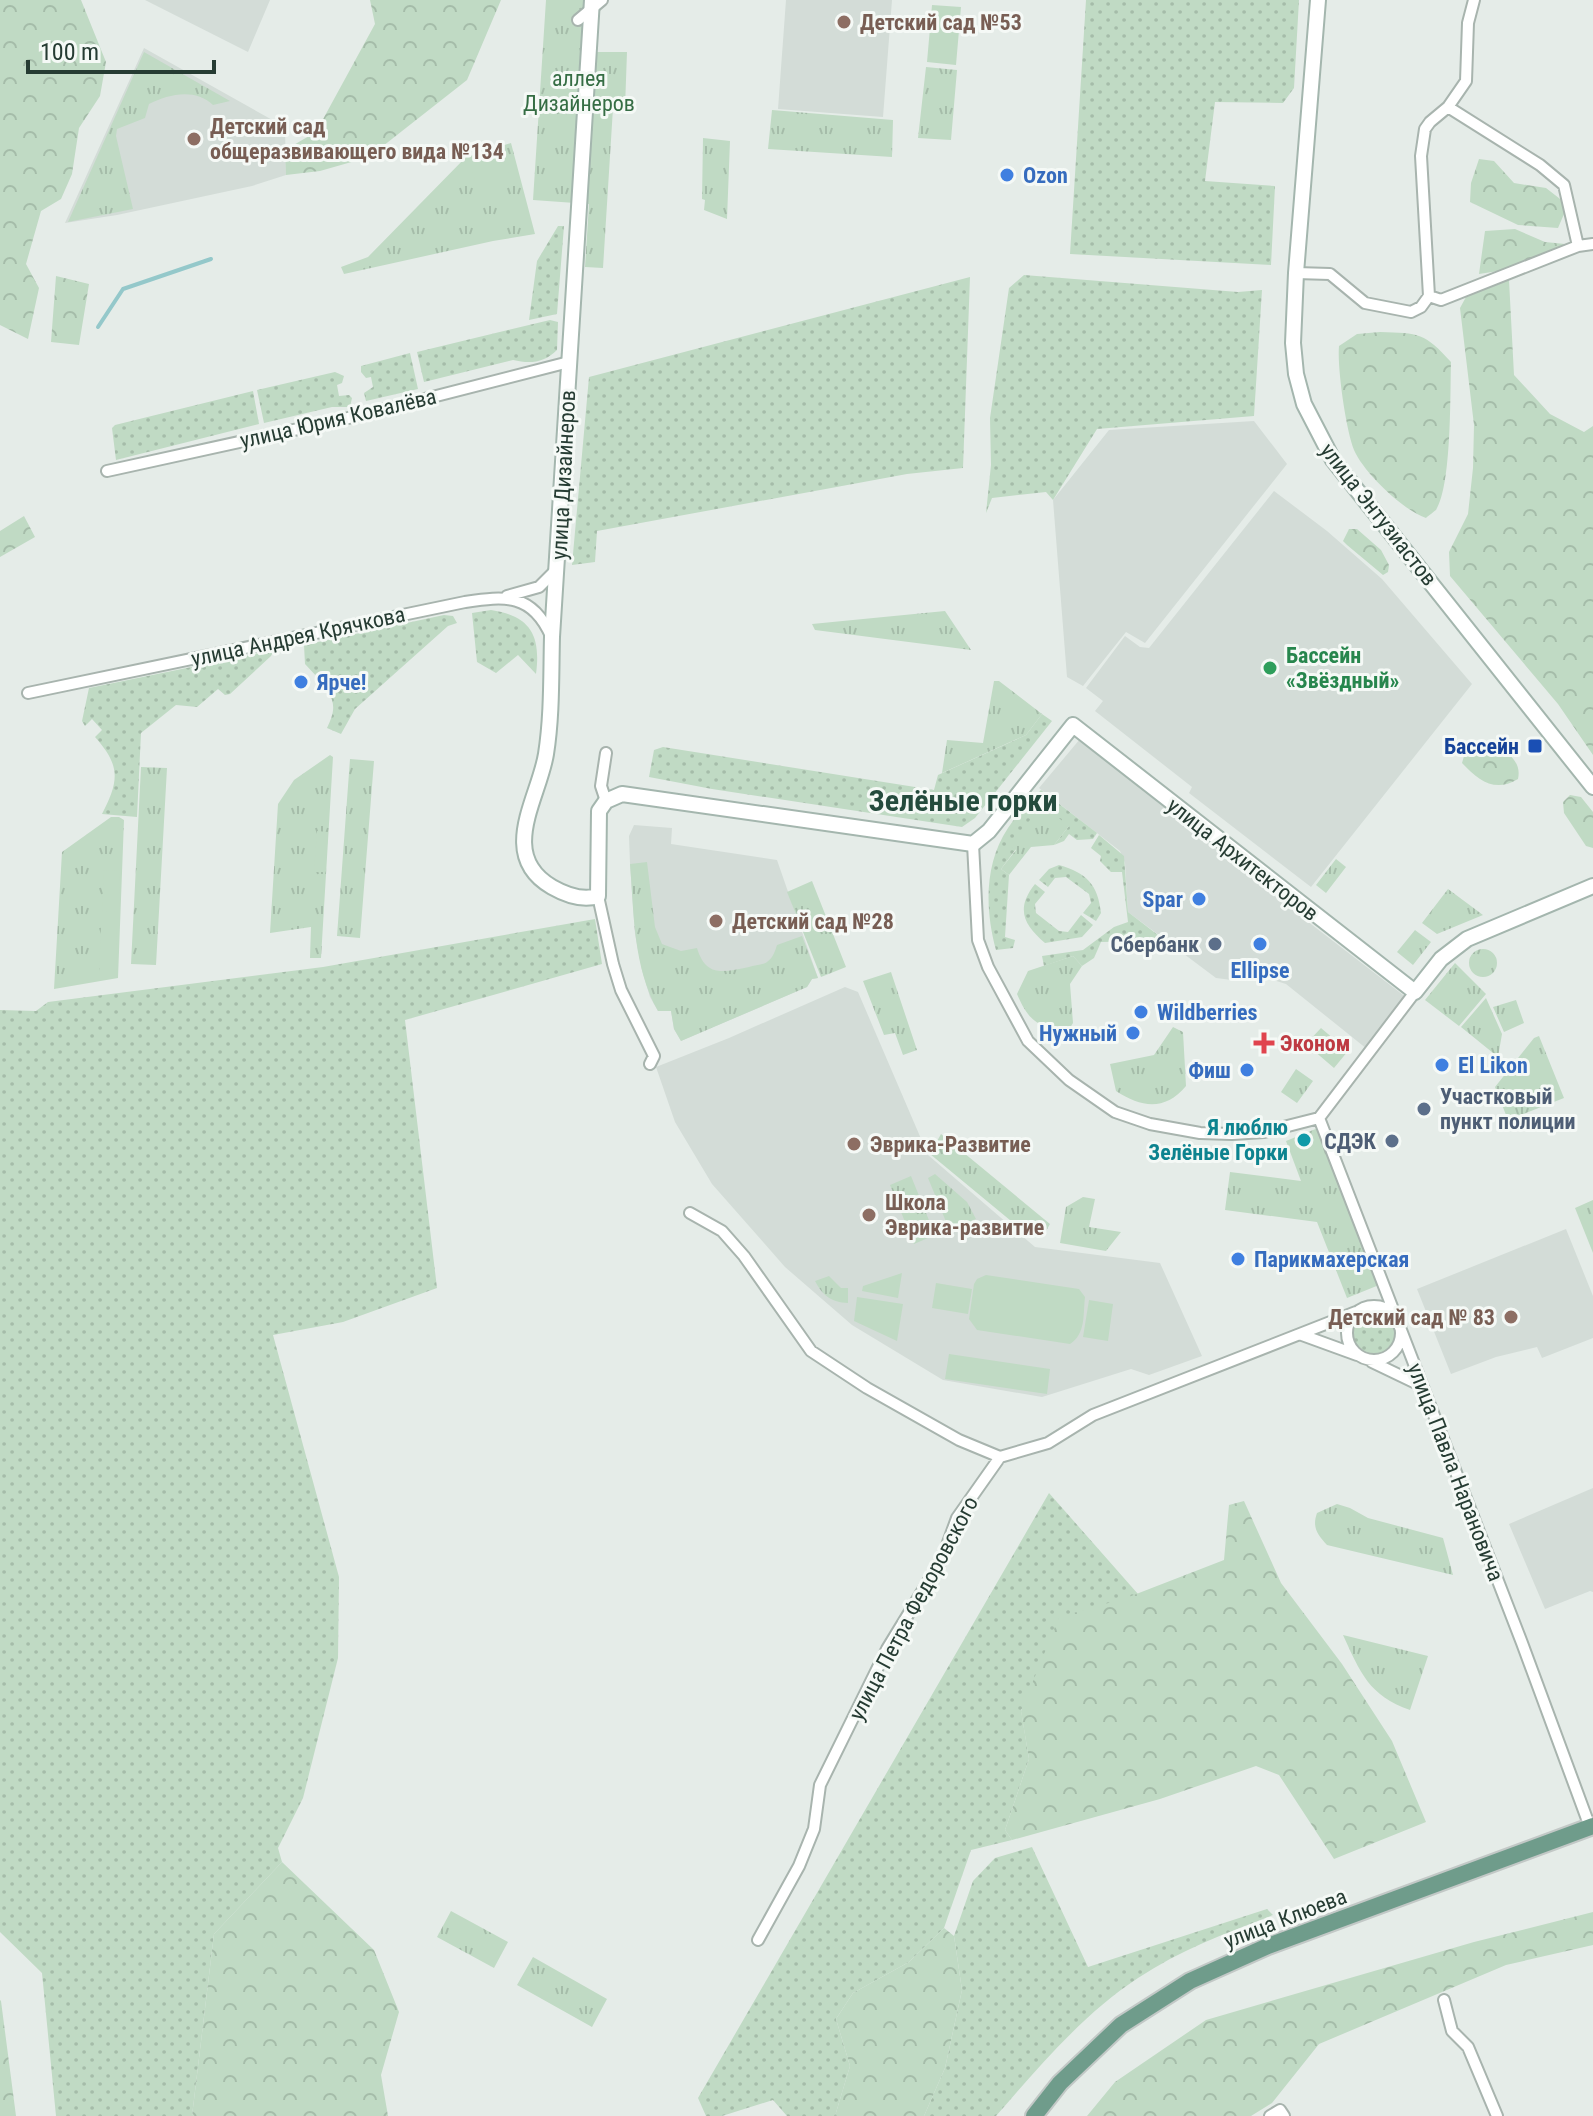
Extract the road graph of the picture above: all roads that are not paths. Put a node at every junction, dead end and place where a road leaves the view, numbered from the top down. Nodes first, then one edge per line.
1 (1318, 0) edge
2 (1474, 0) edge
3 (595, 3) edge
4 (578, 20) dead end
5 (1448, 107) junction
6 (1593, 244) edge
7 (1578, 246) junction
8 (1296, 273) junction
9 (1429, 296) junction
10 (569, 362) junction
11 (107, 471) dead end
12 (557, 568) junction
13 (501, 597) junction
14 (552, 637) junction
15 (28, 693) dead end
16 (606, 753) dead end
17 (1593, 787) edge
18 (606, 801) junction
19 (973, 844) junction
20 (1593, 886) edge
21 (598, 896) junction
22 (1415, 992) junction
23 (650, 1064) dead end
24 (1319, 1118) junction
25 (690, 1213) dead end
26 (1391, 1300) junction
27 (1374, 1305) junction
28 (1356, 1312) junction
29 (1400, 1322) junction
30 (1302, 1335) junction
31 (1362, 1357) junction
32 (1422, 1386) junction
33 (1000, 1457) junction
34 (1591, 1826) edge
35 (758, 1940) dead end
36 (1444, 2000) dead end
37 (1034, 2116) edge
38 (1497, 2116) edge

1 - 8 street, улица Энтузиастов
2 - 5 street
3 - 4 street
3 - 10 street, улица Дизайнеров
5 - 7 street
5 - 9 street
6 - 7 street
7 - 9 street
8 - 9 street
8 - 17 street, улица Энтузиастов
10 - 11 street, улица Юрия Ковалёва
10 - 12 street, улица Дизайнеров
12 - 13 street, улица Андрея Крячкова
12 - 14 street, улица Дизайнеров
13 - 14 street
13 - 15 street, улица Андрея Крячкова
14 - 21 street, улица Дизайнеров
16 - 18 street
18 - 19 street
18 - 21 street
19 - 22 street, улица Архитекторов
19 - 24 street
20 - 22 street
21 - 23 street
22 - 24 street
24 - 26 street, улица Павла Нарановича
25 - 33 street
26 - 27 street
26 - 29 street, улица Павла Нарановича
27 - 28 street
27 - 29 street
28 - 30 street
28 - 31 street
29 - 31 street
29 - 32 street, улица Павла Нарановича
30 - 31 street
30 - 33 street
31 - 32 street
32 - 34 street, улица Павла Нарановича
33 - 35 street, улица Петра Федоровского
34 - 37 main road, улица Клюева
36 - 38 street

